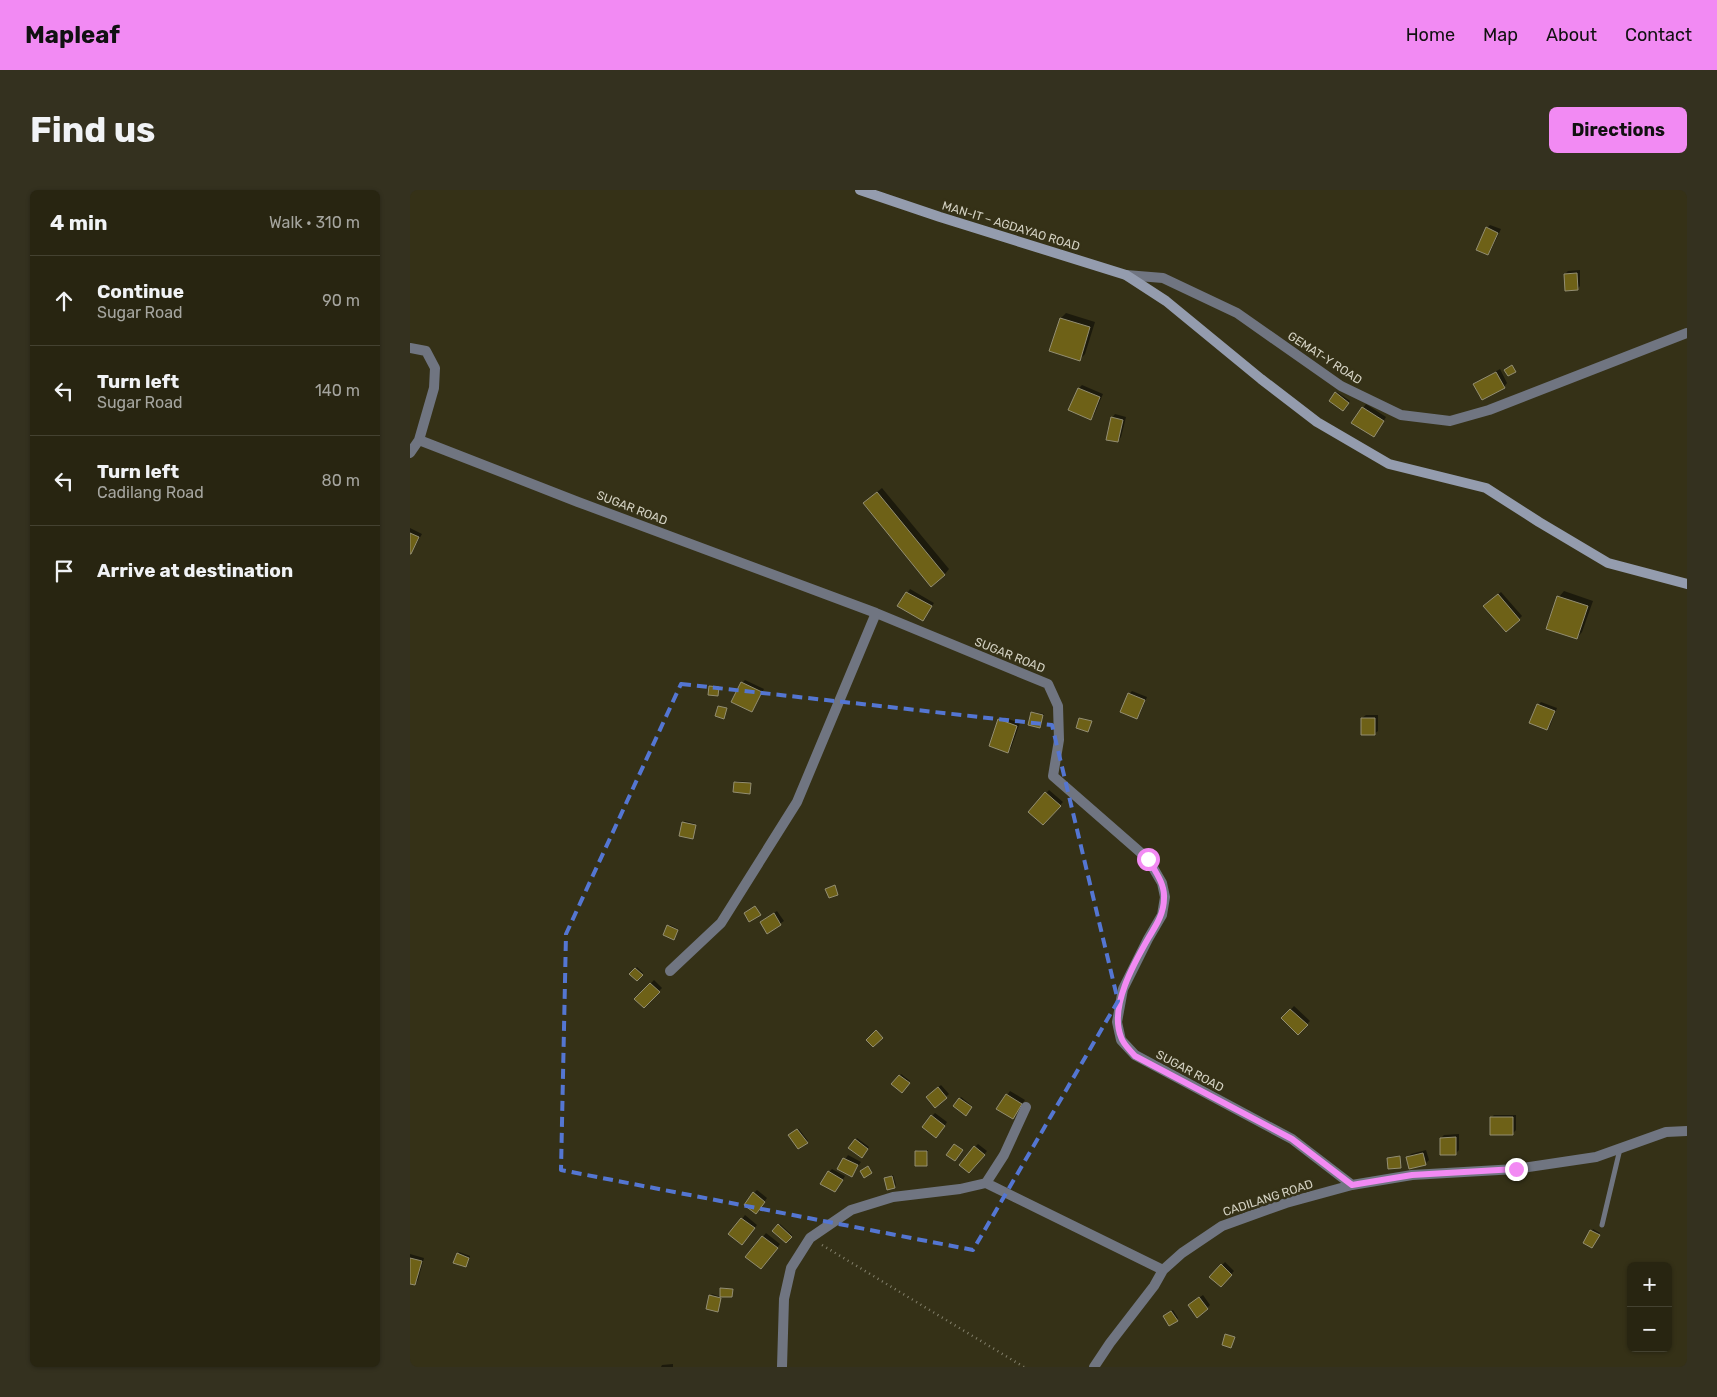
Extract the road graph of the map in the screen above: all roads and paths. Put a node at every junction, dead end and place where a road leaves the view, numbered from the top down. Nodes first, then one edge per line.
1 (860, 190) edge
2 (1126, 275) junction
3 (1687, 332) edge
4 (410, 348) edge
5 (419, 440) junction
6 (410, 453) edge
7 (1687, 584) edge
8 (876, 613) junction
9 (670, 971) dead end
10 (1026, 1107) dead end
11 (1687, 1131) edge
12 (1620, 1148) junction
13 (986, 1183) junction
14 (1352, 1185) junction
15 (1602, 1225) dead end
16 (810, 1238) junction
17 (1163, 1270) junction
18 (782, 1367) edge
19 (1024, 1367) edge
20 (1094, 1367) edge

1 - 2 street, MAN-IT – AGDAYAO ROAD
2 - 3 street, GEMAT-Y ROAD
2 - 7 street, MAN-IT – AGDAYAO ROAD
4 - 5 street
5 - 6 street
5 - 8 street, SUGAR ROAD
8 - 9 street
8 - 14 street, SUGAR ROAD
10 - 13 street
11 - 12 street, CADILANG ROAD
12 - 14 street, CADILANG ROAD
12 - 15 lane
13 - 16 street
13 - 17 street
14 - 17 street, CADILANG ROAD
16 - 18 street
16 - 19 path
17 - 20 street, CADILANG ROAD

